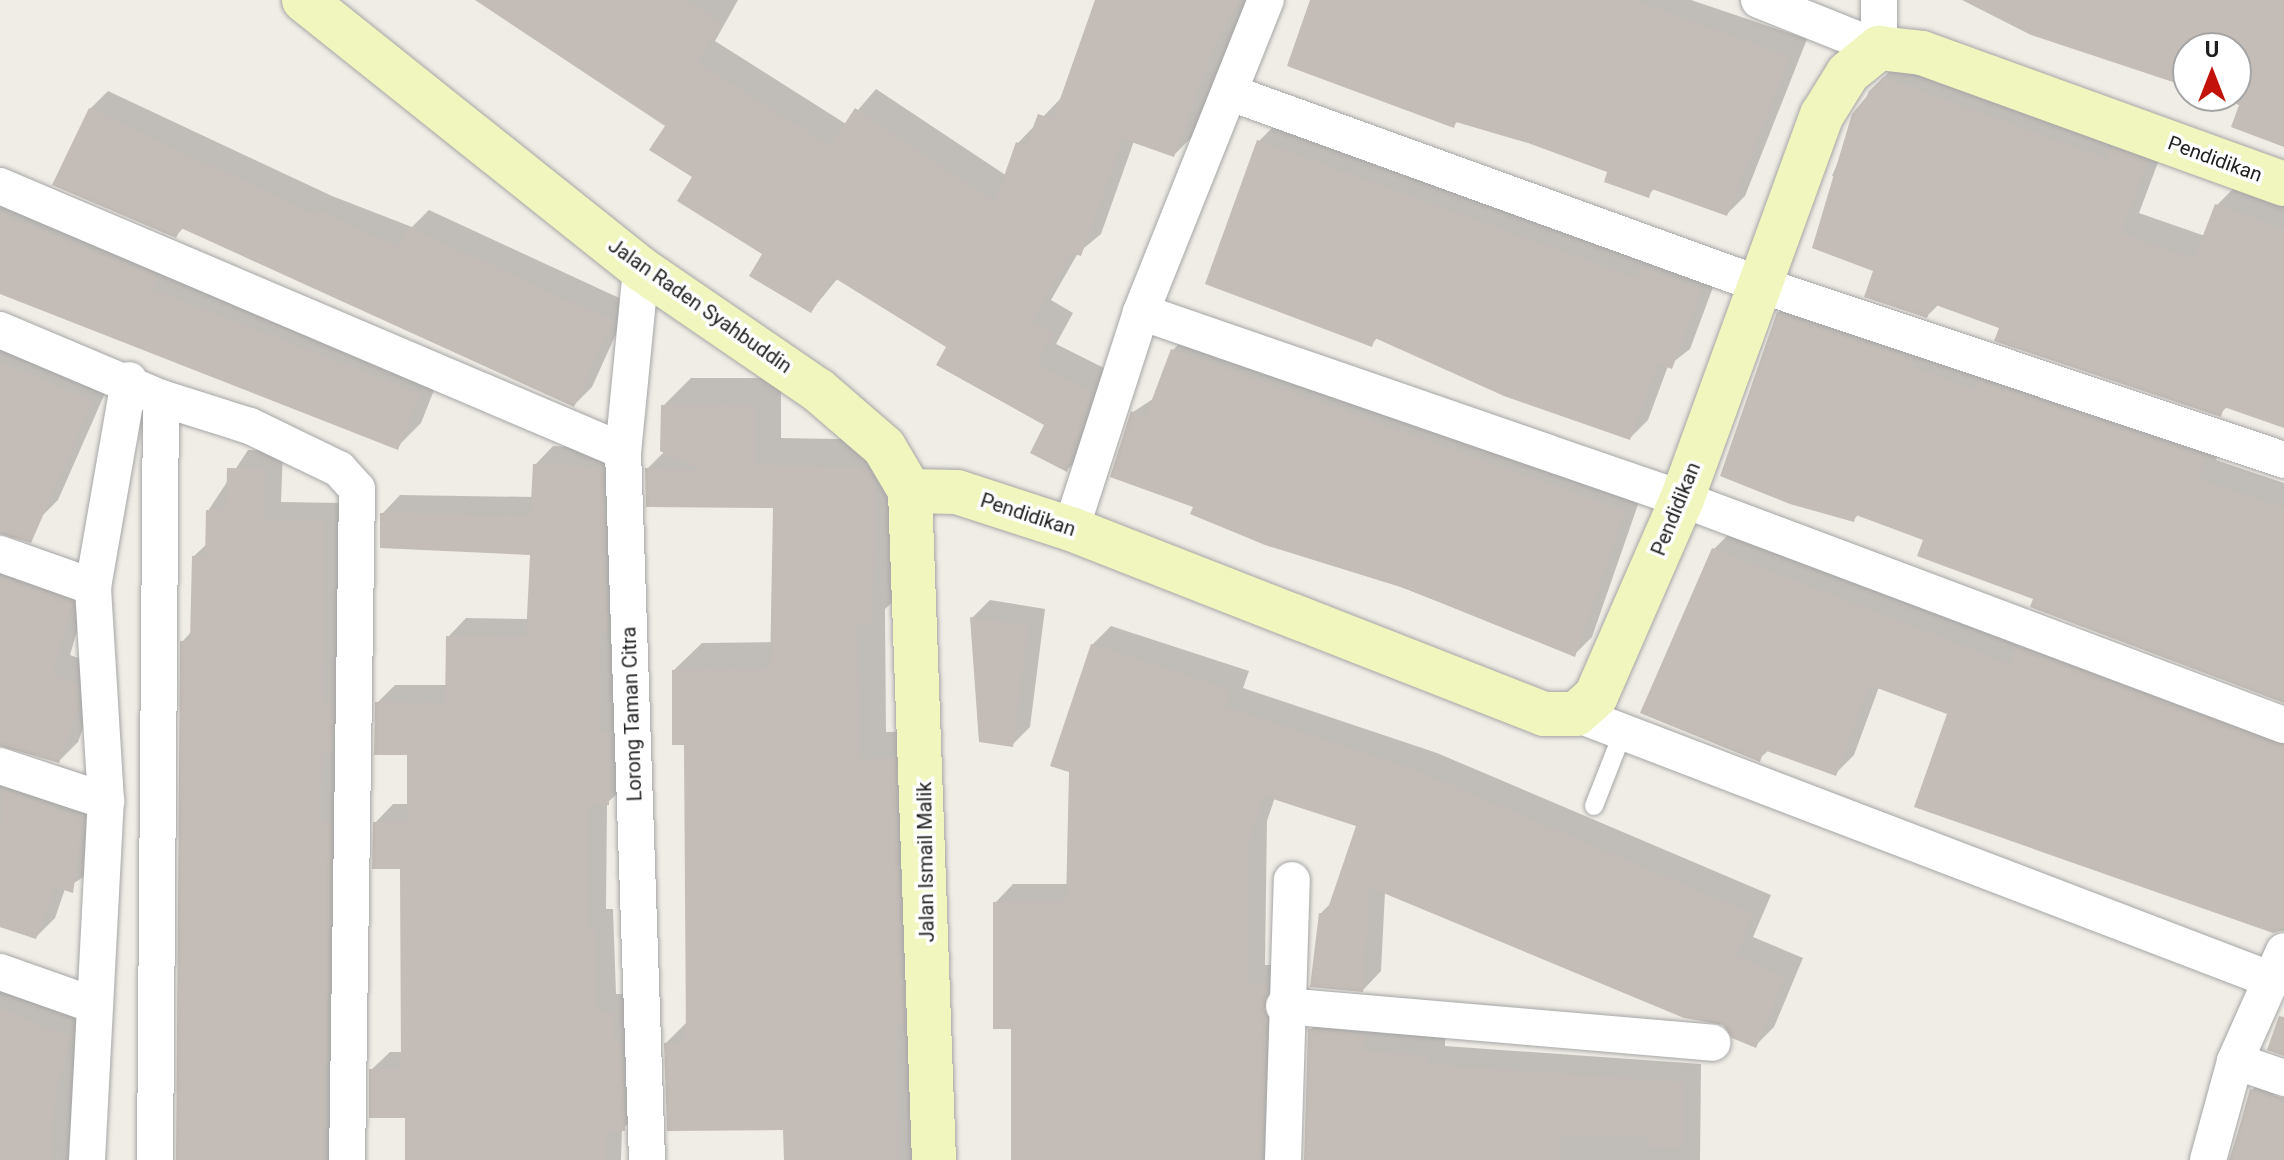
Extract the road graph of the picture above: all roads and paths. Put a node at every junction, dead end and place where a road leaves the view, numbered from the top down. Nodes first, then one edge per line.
1 (304, 0) edge
2 (1266, 0) edge
3 (1759, 0) edge
4 (1879, 0) edge
5 (1879, 48) junction
6 (1231, 93) junction
7 (2284, 184) edge
8 (0, 186) edge
9 (641, 269) junction
10 (1764, 286) junction
11 (1141, 312) junction
12 (0, 330) edge
13 (129, 380) junction
14 (161, 398) junction
15 (623, 451) junction
16 (2284, 460) edge
17 (910, 491) junction
18 (1682, 499) junction
19 (1071, 529) junction
20 (0, 554) edge
21 (918, 564) joint
22 (93, 587) junction
23 (1576, 714) junction
24 (2284, 725) edge
25 (1621, 737) junction
26 (0, 766) edge
27 (106, 801) junction
28 (1594, 806) dead end
29 (1292, 880) dead end
30 (2278, 966) edge
31 (0, 972) edge
32 (91, 1004) junction
33 (1284, 1006) junction
34 (1712, 1043) dead end
35 (2235, 1061) junction
36 (2284, 1078) edge
37 (87, 1160) edge
38 (155, 1160) edge
39 (347, 1160) edge
40 (647, 1160) edge
41 (934, 1160) edge
42 (1283, 1160) edge
43 (2208, 1160) edge

1 - 9 street, Jalan Raden Syahbuddin
2 - 6 street
3 - 5 street
4 - 5 street
5 - 7 street, Pendidikan
5 - 10 street, Pendidikan
6 - 10 street
6 - 11 street
8 - 15 street
9 - 15 street, Lorong Taman Citra
9 - 17 street, Jalan Raden Syahbuddin
10 - 16 street
10 - 18 street, Pendidikan
11 - 18 street
11 - 19 street
12 - 13 street
13 - 14 street
13 - 22 street
14 - 38 street
14 - 39 street
15 - 40 street, Lorong Taman Citra
17 - 19 street, Pendidikan
17 - 21 street, Jalan Raden Syahbuddin
18 - 23 street, Pendidikan
18 - 24 street
19 - 23 street, Pendidikan
20 - 22 street
21 - 41 street, Jalan Ismail Malik
22 - 27 street
23 - 25 street
25 - 28 lane
25 - 30 street
26 - 27 street
27 - 32 street
29 - 33 street
30 - 35 street
31 - 32 street
32 - 37 street
33 - 34 street
33 - 42 street
35 - 36 street
35 - 43 street

